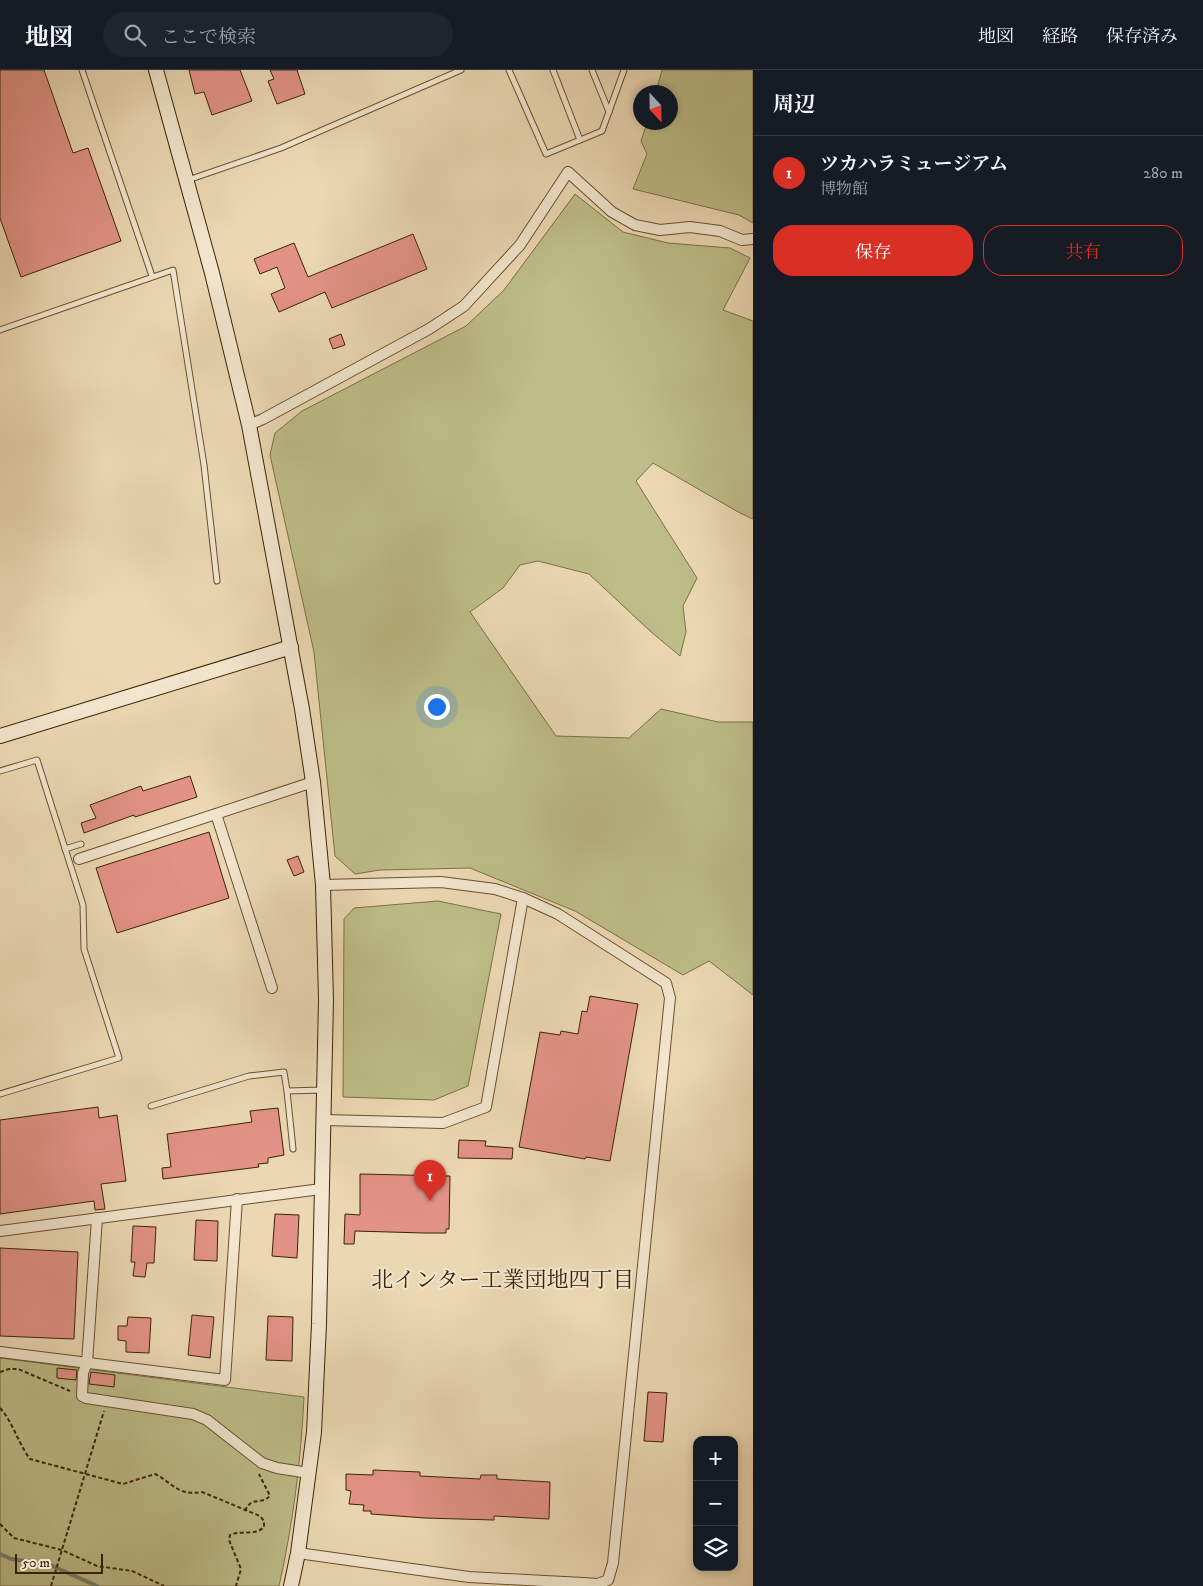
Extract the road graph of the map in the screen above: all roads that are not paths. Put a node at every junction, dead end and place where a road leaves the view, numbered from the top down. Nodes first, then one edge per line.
1 (82, 70) edge
2 (156, 70) edge
3 (461, 70) edge
4 (510, 70) edge
5 (553, 70) edge
6 (592, 70) edge
7 (624, 70) edge
8 (610, 112) junction
9 (580, 140) junction
10 (188, 180) junction
11 (753, 239) edge
12 (152, 276) junction
13 (0, 330) edge
14 (249, 425) junction
15 (217, 581) dead end
16 (291, 647) junction
17 (0, 736) edge
18 (0, 771) edge
19 (313, 782) junction
20 (216, 814) junction
21 (81, 844) dead end
22 (65, 849) junction
23 (79, 859) dead end
24 (323, 886) junction
25 (523, 898) junction
26 (272, 988) dead end
27 (324, 1090) junction
28 (287, 1091) junction
29 (0, 1094) edge
30 (151, 1106) dead end
31 (324, 1120) junction
32 (293, 1149) dead end
33 (322, 1189) junction
34 (237, 1199) junction
35 (97, 1218) junction
36 (0, 1231) edge
37 (0, 1352) edge
38 (87, 1363) junction
39 (309, 1473) junction
40 (298, 1552) junction
41 (291, 1586) edge

1 - 12 lane
2 - 10 street
3 - 10 lane
4 - 9 lane
5 - 9 lane
6 - 8 lane
7 - 8 lane
8 - 9 lane
10 - 14 street
11 - 14 street
12 - 13 lane
12 - 15 lane
14 - 16 street
16 - 17 street
16 - 19 street
18 - 22 lane
19 - 20 street
19 - 24 street
20 - 23 street
20 - 26 street
21 - 22 lane
22 - 29 lane
24 - 25 street
24 - 27 street
25 - 31 street
25 - 40 street
27 - 28 lane
27 - 31 street
28 - 30 lane
28 - 32 lane
31 - 33 street
33 - 34 street
33 - 39 street
34 - 35 street
34 - 38 street
35 - 36 street
35 - 38 street
37 - 38 street
38 - 39 street
39 - 40 street
40 - 41 street

